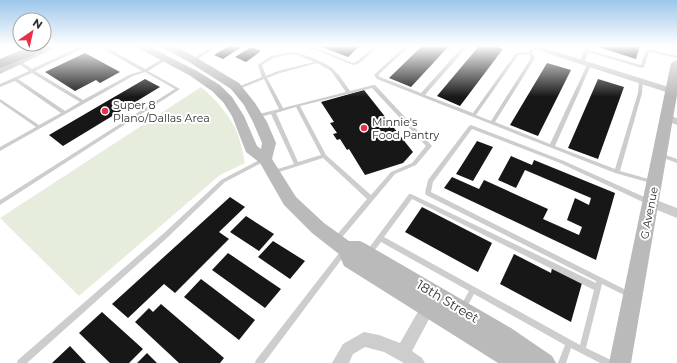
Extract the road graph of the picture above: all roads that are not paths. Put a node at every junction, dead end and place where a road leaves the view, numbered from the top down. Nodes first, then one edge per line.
1 (17, 63) edge
2 (20, 63) edge
3 (50, 63) edge
4 (130, 63) edge
5 (158, 63) edge
6 (173, 63) edge
7 (199, 63) edge
8 (263, 63) edge
9 (314, 63) edge
10 (319, 63) edge
11 (389, 63) edge
12 (451, 63) edge
13 (512, 63) edge
14 (531, 63) edge
15 (581, 63) edge
16 (630, 63) edge
17 (643, 63) edge
18 (585, 64) junction
19 (0, 71) edge
20 (144, 71) junction
21 (32, 72) junction
22 (265, 77) junction
23 (15, 80) junction
24 (675, 80) edge
25 (641, 81) junction
26 (0, 86) edge
27 (237, 88) junction
28 (349, 92) junction
29 (422, 95) junction
30 (0, 100) edge
31 (83, 102) junction
32 (298, 106) junction
33 (282, 110) junction
34 (273, 112) junction
35 (64, 113) junction
36 (474, 115) junction
37 (257, 116) junction
38 (672, 120) edge
39 (240, 122) junction
40 (492, 123) junction
41 (39, 127) junction
42 (552, 146) junction
43 (0, 149) edge
44 (660, 155) junction
45 (324, 156) junction
46 (677, 161) edge
47 (269, 165) junction
48 (297, 165) junction
49 (617, 172) junction
50 (655, 183) junction
51 (371, 199) junction
52 (0, 203) edge
53 (651, 203) junction
54 (677, 213) edge
55 (380, 238) junction
56 (340, 245) junction
57 (368, 254) junction
58 (600, 280) junction
59 (598, 288) junction
60 (473, 289) junction
61 (634, 297) junction
62 (428, 308) junction
63 (463, 310) junction
64 (569, 343) junction
65 (582, 350) junction
66 (403, 352) junction
67 (20, 363) edge
68 (259, 363) edge
69 (340, 363) edge
70 (417, 363) edge
71 (516, 363) edge
72 (545, 363) edge
73 (562, 363) edge
74 (608, 363) edge
75 (620, 363) edge

1 - 19 street
2 - 21 lane
3 - 21 lane
4 - 20 lane
5 - 20 lane
6 - 39 street, 18th Street
7 - 27 street
8 - 22 lane
9 - 22 lane
10 - 28 lane
11 - 29 lane
12 - 29 lane
13 - 36 lane
14 - 40 lane
15 - 18 street
16 - 17 lane
18 - 25 street
18 - 42 lane
20 - 31 lane
20 - 52 lane
21 - 23 lane
21 - 31 lane
22 - 27 lane
22 - 33 lane
23 - 26 lane
23 - 35 lane
24 - 25 street
24 - 38 street, G Avenue
25 - 49 lane
27 - 37 street
28 - 32 lane
28 - 51 lane
29 - 36 lane
30 - 41 lane
31 - 35 lane
32 - 33 lane
32 - 45 lane
33 - 34 lane
34 - 37 lane
34 - 48 lane
35 - 41 lane
36 - 40 lane
37 - 39 street
37 - 47 street
38 - 44 street, G Avenue
39 - 47 street, 18th Street
40 - 42 lane
41 - 43 lane
42 - 49 lane
44 - 46 lane
44 - 50 street, G Avenue
45 - 48 lane
45 - 51 lane
47 - 48 lane
47 - 56 street, 18th Street
47 - 67 lane
49 - 50 lane
50 - 53 street, G Avenue
51 - 56 lane
53 - 54 street
53 - 58 lane
53 - 61 street, G Avenue
55 - 57 lane
55 - 59 lane
55 - 60 lane
56 - 57 street, 18th Street
56 - 62 street, 18th Street
56 - 68 lane
57 - 63 street, 18th Street
58 - 59 lane
58 - 61 lane
59 - 65 lane
60 - 63 lane
60 - 64 lane
61 - 75 street, G Avenue
62 - 66 street
62 - 71 street, 18th Street
63 - 72 street, 18th Street
64 - 65 lane
64 - 73 lane
65 - 74 lane
66 - 69 street
66 - 70 street

